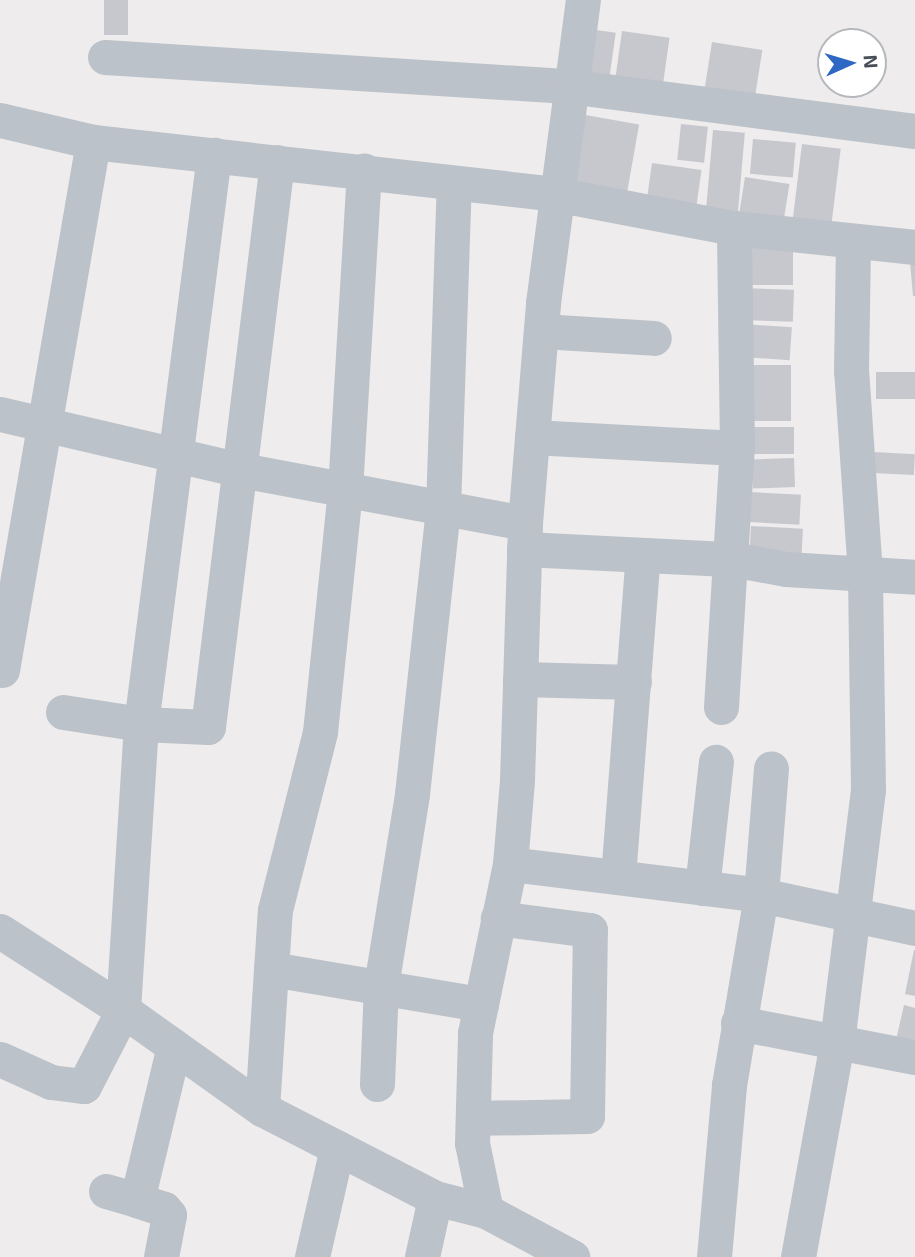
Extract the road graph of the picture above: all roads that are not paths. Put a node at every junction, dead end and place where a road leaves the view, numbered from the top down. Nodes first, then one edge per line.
1 (583, 0) edge
2 (105, 57) dead end
3 (568, 86) junction
4 (0, 120) edge
5 (915, 131) edge
6 (93, 142) junction
7 (214, 155) junction
8 (277, 162) junction
9 (364, 172) junction
10 (454, 184) junction
11 (555, 194) junction
12 (734, 228) junction
13 (853, 242) junction
14 (915, 247) edge
15 (541, 331) junction
16 (654, 338) dead end
17 (0, 414) edge
18 (48, 424) junction
19 (532, 437) junction
20 (737, 448) junction
21 (178, 453) junction
22 (241, 470) junction
23 (345, 490) junction
24 (443, 509) junction
25 (525, 536) junction
26 (643, 555) junction
27 (732, 559) junction
28 (865, 574) junction
29 (915, 577) edge
30 (2, 670) edge
31 (520, 679) junction
32 (634, 682) junction
33 (721, 707) dead end
34 (63, 712) dead end
35 (141, 724) junction
36 (716, 762) dead end
37 (771, 768) dead end
38 (510, 863) junction
39 (618, 877) junction
40 (702, 888) junction
41 (761, 895) junction
42 (850, 914) junction
43 (498, 918) junction
44 (915, 928) edge
45 (0, 931) edge
46 (271, 969) junction
47 (381, 986) junction
48 (481, 1004) junction
49 (123, 1010) junction
50 (738, 1023) junction
51 (837, 1042) junction
52 (173, 1046) junction
53 (915, 1057) edge
54 (0, 1059) edge
55 (377, 1084) dead end
56 (262, 1109) junction
57 (473, 1118) junction
58 (337, 1148) junction
59 (435, 1198) junction
60 (486, 1211) junction
61 (564, 1255) edge
62 (161, 1257) edge
63 (312, 1257) edge
64 (422, 1257) edge
65 (714, 1257) edge
66 (798, 1257) edge

1 - 3 street
2 - 3 street
3 - 5 street
3 - 11 street
4 - 6 street
6 - 7 street
6 - 18 street
7 - 8 street
7 - 21 street
8 - 9 street
8 - 22 street
9 - 10 street
9 - 23 street
10 - 11 street
10 - 24 street
11 - 12 street
11 - 15 street
12 - 13 street
12 - 20 street
13 - 14 street
13 - 28 street
15 - 16 street
15 - 19 street
17 - 18 street
18 - 21 street
18 - 30 street
19 - 20 street
19 - 25 street
20 - 27 street
21 - 22 street
21 - 35 street
22 - 23 street
22 - 35 street
23 - 24 street
23 - 46 street
24 - 25 street
24 - 47 street
25 - 26 street
25 - 31 street
26 - 27 street
26 - 32 street
27 - 28 street
27 - 33 street
28 - 29 street
28 - 42 street
31 - 32 street
31 - 38 street
32 - 39 street
34 - 35 street
35 - 49 street
36 - 40 street
37 - 41 street
38 - 39 street
38 - 43 street
39 - 40 street
40 - 41 street
41 - 42 street
41 - 50 street
42 - 44 street
42 - 51 street
43 - 48 street
43 - 57 street
45 - 49 street
46 - 47 street
46 - 56 street
47 - 48 street
47 - 55 street
48 - 57 street
49 - 52 street
49 - 54 street
50 - 51 street
50 - 65 street
51 - 53 street
51 - 66 street
52 - 56 street
52 - 62 street
56 - 58 street
57 - 60 street
58 - 59 street
58 - 63 street
59 - 60 street
59 - 64 street
60 - 61 street

